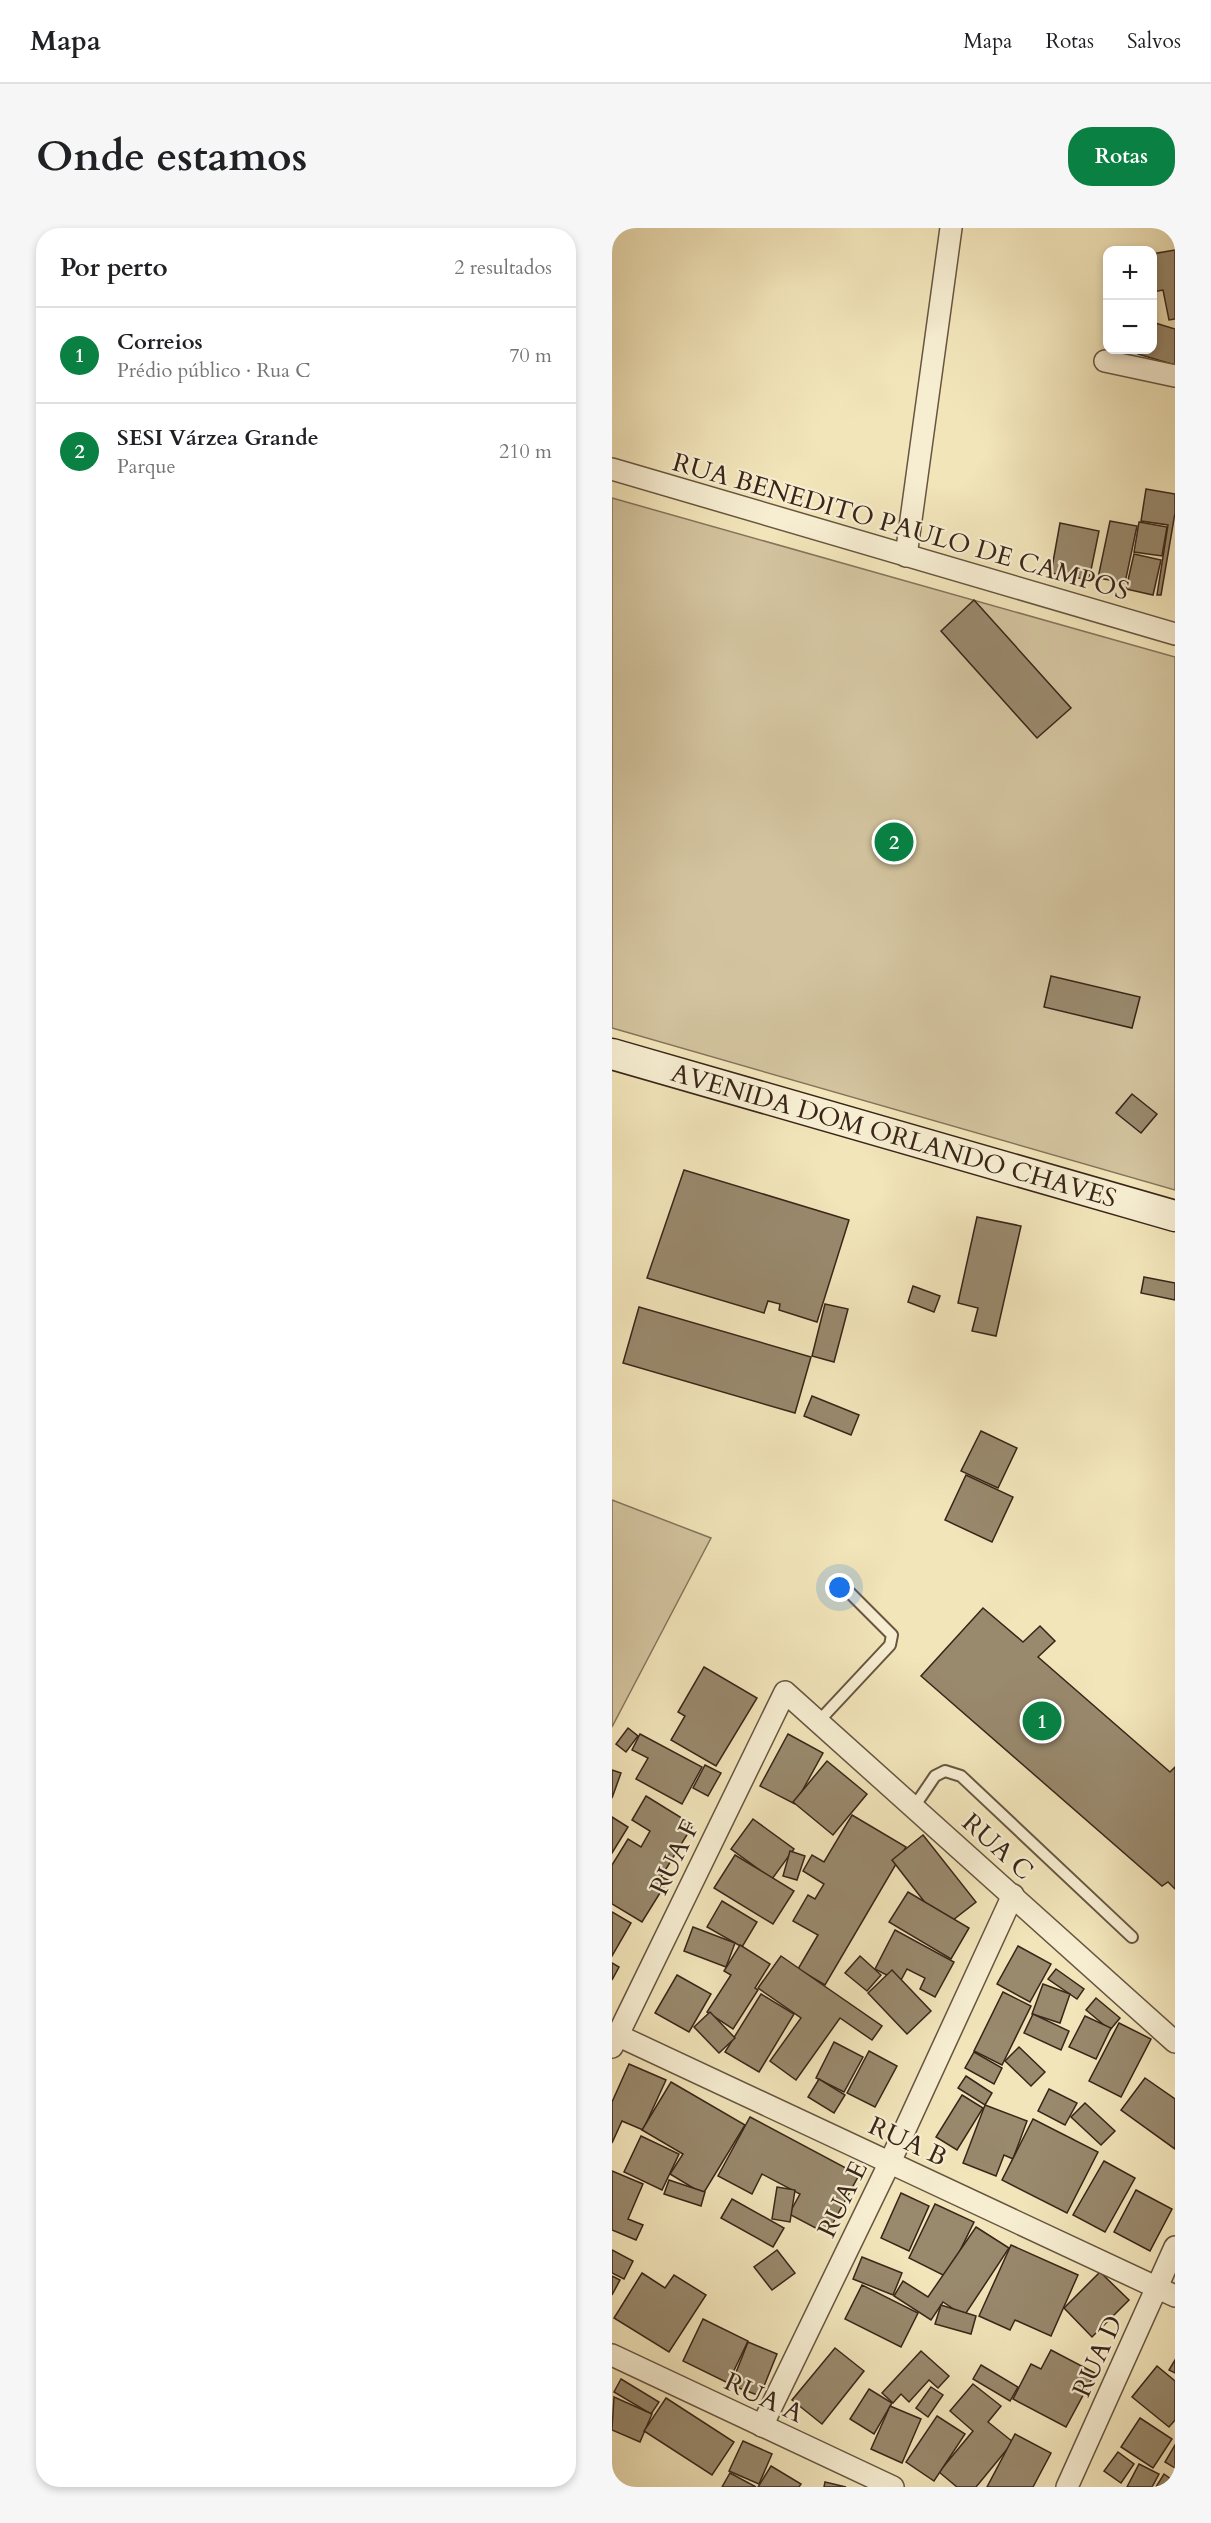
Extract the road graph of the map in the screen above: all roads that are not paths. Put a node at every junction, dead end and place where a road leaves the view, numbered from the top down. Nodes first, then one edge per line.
1 (951, 228) edge
2 (1105, 361) dead end
3 (1175, 376) edge
4 (612, 469) edge
5 (906, 556) junction
6 (1175, 634) edge
7 (612, 1054) edge
8 (1175, 1216) edge
9 (850, 1593) dead end
10 (784, 1692) joint
11 (818, 1722) junction
12 (914, 1807) junction
13 (1013, 1895) junction
14 (1132, 1937) dead end
15 (615, 2041) edge
16 (1175, 2042) edge
17 (890, 2162) junction
18 (1175, 2247) edge
19 (1166, 2292) edge
20 (612, 2355) edge
21 (762, 2426) junction
22 (893, 2487) edge
23 (1067, 2487) edge

1 - 5 street
2 - 3 street
4 - 5 street, RUA BENEDITO PAULO DE CAMPOS
5 - 6 street, RUA BENEDITO PAULO DE CAMPOS
7 - 8 main road, AVENIDA DOM ORLANDO CHAVES
9 - 11 lane
10 - 11 street, RUA C
10 - 15 street, RUA F
11 - 12 street, RUA C
12 - 13 street, RUA C
12 - 14 lane
13 - 16 street, RUA C
13 - 17 street, RUA E
15 - 17 street, RUA B
17 - 19 street, RUA B
17 - 21 street, RUA E
18 - 19 street, RUA D
19 - 23 street, RUA D
20 - 21 street, RUA A
21 - 22 street, RUA A

